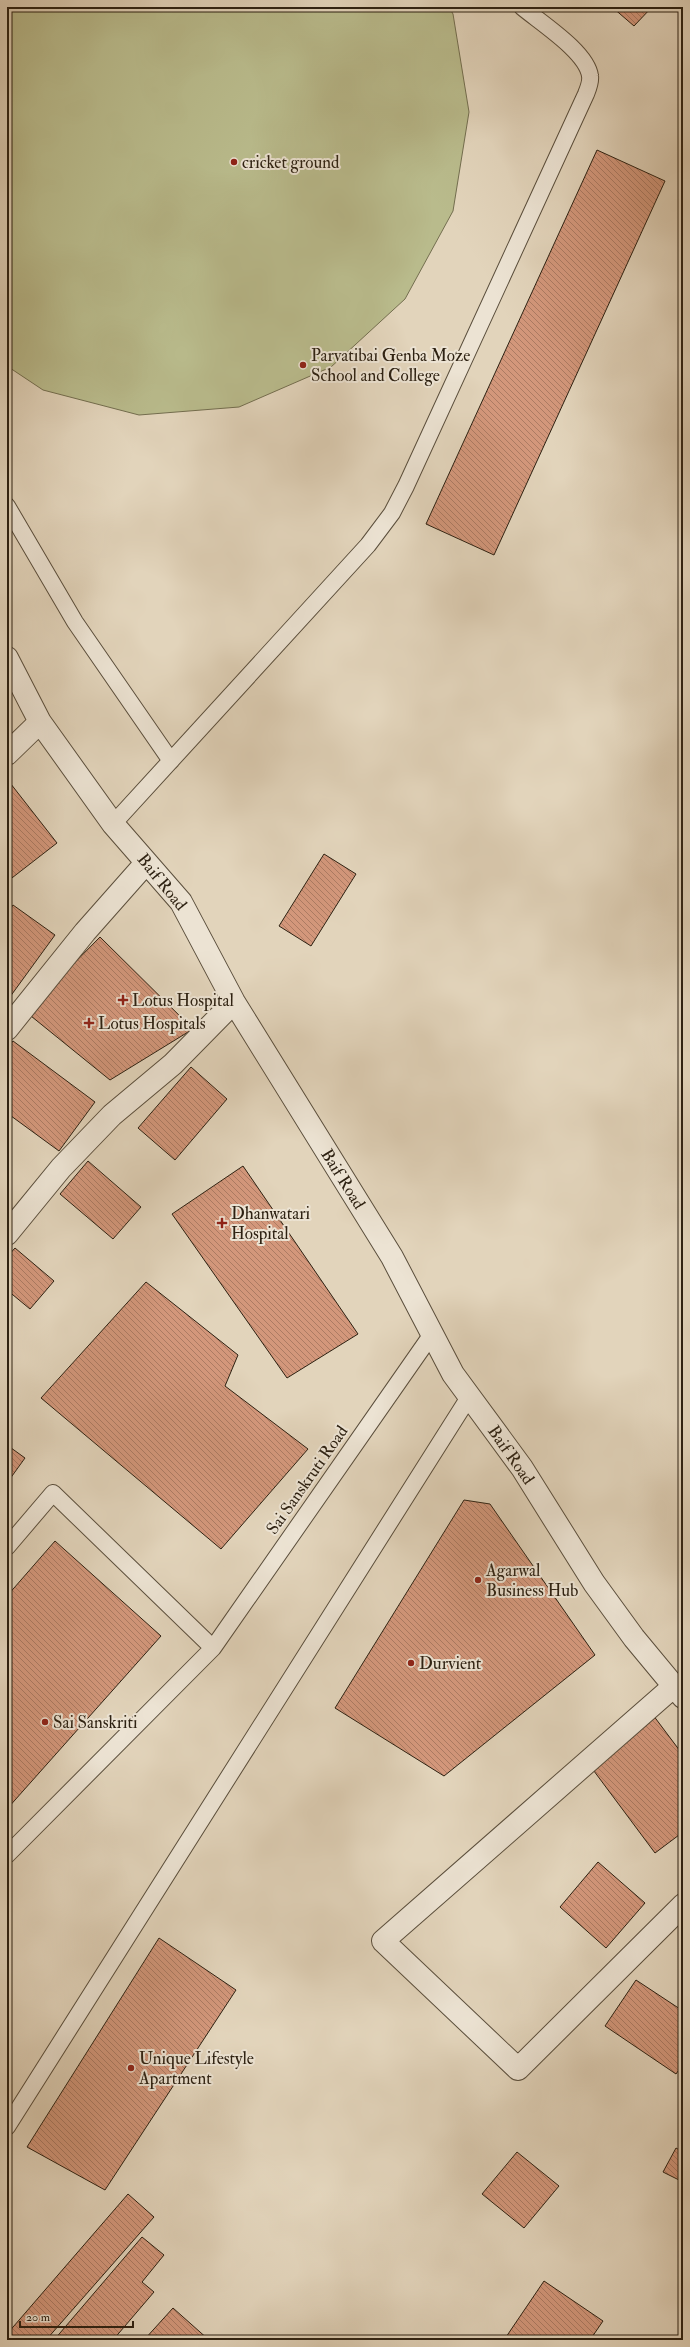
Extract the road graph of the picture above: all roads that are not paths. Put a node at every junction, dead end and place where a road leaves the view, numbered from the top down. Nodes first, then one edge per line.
1 (522, 7) edge
2 (7, 506) edge
3 (7, 658) edge
4 (40, 722) junction
5 (7, 754) edge
6 (171, 761) junction
7 (113, 824) junction
8 (146, 862) junction
9 (234, 1002) junction
10 (7, 1029) edge
11 (7, 1234) edge
12 (432, 1334) junction
13 (469, 1397) junction
14 (7, 1547) edge
15 (213, 1648) junction
16 (678, 1692) edge
17 (7, 1855) edge
18 (683, 1905) edge
19 (7, 2127) edge

1 - 6 lane
2 - 6 lane
3 - 4 street, Baif Road
4 - 5 street
4 - 7 street, Baif Road
6 - 7 lane
7 - 8 street, Baif Road
8 - 9 street, Baif Road
8 - 10 street
9 - 11 street
9 - 12 street, Baif Road
12 - 13 street, Baif Road
12 - 15 lane, Sai Sanskruti Road
13 - 16 street, Baif Road
13 - 19 lane
14 - 15 lane
15 - 17 lane, Sai Sanskruti Road
16 - 18 street

